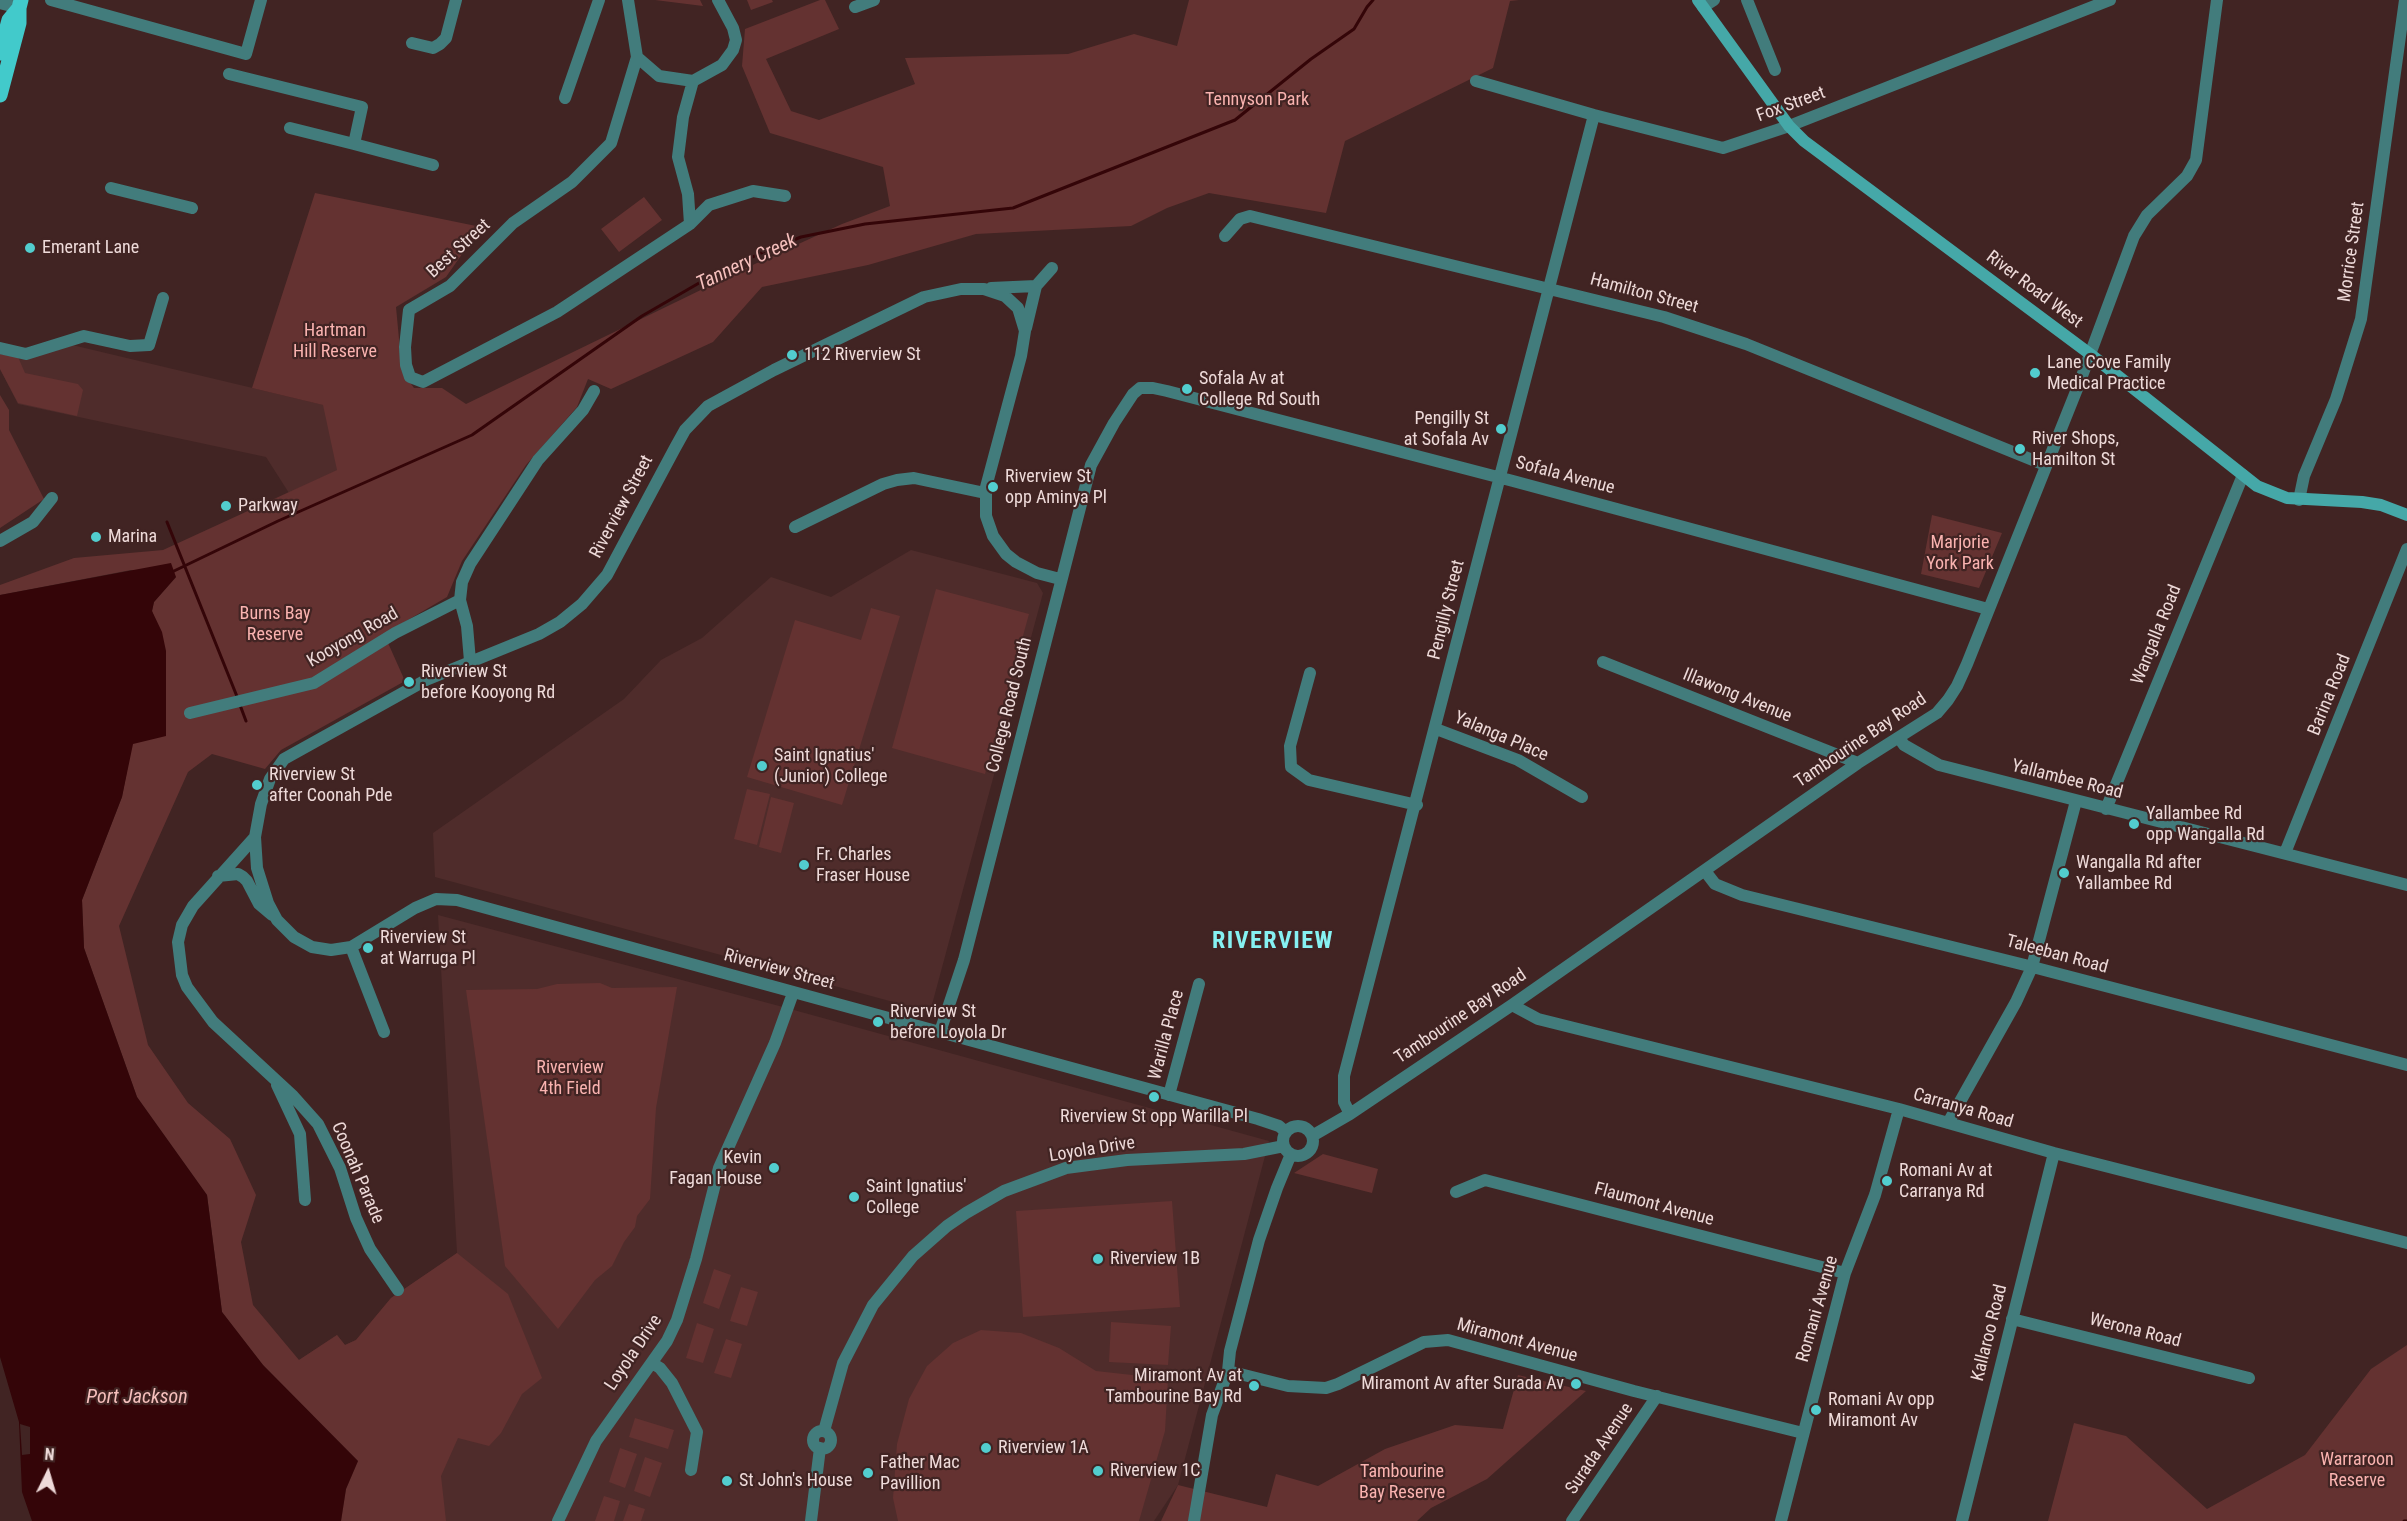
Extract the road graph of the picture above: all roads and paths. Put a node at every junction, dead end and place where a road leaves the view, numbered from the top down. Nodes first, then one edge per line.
1 (261, 0) edge
2 (456, 0) edge
3 (599, 0) edge
4 (628, 0) edge
5 (718, 0) edge
6 (874, 0) edge
7 (1714, 0) edge
8 (1747, 0) edge
9 (2110, 0) edge
10 (2217, 0) edge
11 (2405, 0) edge
12 (53, 1) edge
13 (0, 3) edge
14 (20, 4) edge
15 (1700, 4) edge
16 (855, 7) dead end
17 (412, 43) dead end
18 (0, 53) edge
19 (637, 57) junction
20 (1775, 70) dead end
21 (229, 74) dead end
22 (693, 81) junction
23 (1476, 81) dead end
24 (0, 95) edge
25 (565, 98) dead end
26 (1594, 115) junction
27 (1789, 126) junction
28 (290, 128) dead end
29 (354, 144) junction
30 (433, 165) dead end
31 (111, 188) dead end
32 (785, 196) dead end
33 (192, 208) dead end
34 (690, 224) junction
35 (1225, 236) dead end
36 (1052, 268) dead end
37 (1036, 286) junction
38 (1548, 288) junction
39 (984, 289) junction
40 (163, 298) dead end
41 (1025, 331) junction
42 (0, 348) edge
43 (2090, 354) junction
44 (594, 392) dead end
45 (1132, 394) joint
46 (2045, 465) junction
47 (2243, 475) junction
48 (1500, 477) junction
49 (985, 493) junction
50 (52, 498) dead end
51 (2299, 500) junction
52 (2407, 515) edge
53 (795, 527) dead end
54 (0, 541) edge
55 (2407, 549) edge
56 (1060, 579) junction
57 (460, 600) junction
58 (1988, 609) junction
59 (470, 662) junction
60 (1603, 662) dead end
61 (1310, 673) dead end
62 (190, 713) dead end
63 (1436, 729) junction
64 (1899, 738) junction
65 (1858, 763) junction
66 (1582, 797) dead end
67 (2076, 801) junction
68 (1417, 805) junction
69 (2106, 809) junction
70 (255, 837) junction
71 (2285, 854) junction
72 (1705, 871) junction
73 (218, 876) junction
74 (2407, 885) edge
75 (277, 920) junction
76 (351, 947) junction
77 (2032, 967) junction
78 (1199, 984) dead end
79 (793, 993) junction
80 (1512, 1005) junction
81 (384, 1032) dead end
82 (940, 1032) junction
83 (2407, 1065) edge
84 (274, 1078) junction
85 (1169, 1095) junction
86 (1899, 1109) junction
87 (1350, 1114) junction
88 (1948, 1123) junction
89 (1286, 1132) junction
90 (1312, 1136) junction
91 (1287, 1150) junction
92 (2054, 1153) junction
93 (1456, 1192) dead end
94 (305, 1200) dead end
95 (2407, 1243) edge
96 (1845, 1273) junction
97 (398, 1290) dead end
98 (2012, 1319) junction
99 (652, 1364) junction
100 (1228, 1371) junction
101 (2249, 1378) dead end
102 (1657, 1396) junction
103 (1803, 1433) junction
104 (691, 1470) dead end
105 (558, 1521) edge
106 (811, 1521) edge
107 (1194, 1521) edge
108 (1572, 1521) edge
109 (1781, 1521) edge
110 (1962, 1521) edge

1 - 12 street
2 - 17 street
3 - 25 street
4 - 19 street, Best Street
5 - 22 street
6 - 16 street
7 - 15 street
8 - 20 street
9 - 27 street, Fox Street
10 - 43 street, Tambourine Bay Road
11 - 51 street, Morrice Street
13 - 14 street
14 - 18 main road
14 - 24 main road
15 - 27 main road, River Road West
19 - 22 street
19 - 34 street, Best Street
21 - 29 street
22 - 34 street
23 - 26 street, Fox Street
26 - 27 street, Fox Street
26 - 38 street, Pengilly Street
27 - 43 main road, River Road West
28 - 29 street
29 - 30 street
31 - 33 street
32 - 34 street
35 - 38 street, Hamilton Street
36 - 37 street
37 - 39 street, Riverview Street
37 - 41 street
38 - 46 street, Hamilton Street
38 - 48 street, Pengilly Street
39 - 41 street, Riverview Street
39 - 59 street, Riverview Street
40 - 42 street
41 - 49 street
43 - 46 street, Tambourine Bay Road
43 - 47 main road, River Road West
44 - 57 street
45 - 48 street, Sofala Avenue
45 - 56 street, College Road South
46 - 58 street, Tambourine Bay Road
47 - 51 main road, River Road West
47 - 69 street, Wangalla Road
48 - 58 street, Sofala Avenue
48 - 63 street, Pengilly Street
49 - 53 street
49 - 56 street
50 - 54 street
51 - 52 main road, River Road West
55 - 71 street, Barina Road
56 - 82 street, College Road South
57 - 59 street
57 - 62 street, Kooyong Road
58 - 64 street, Tambourine Bay Road
59 - 70 street, Riverview Street
60 - 65 street, Illawong Avenue
61 - 68 street
63 - 66 street, Yalanga Place
63 - 68 street, Pengilly Street
64 - 65 street, Tambourine Bay Road
64 - 67 street, Yallambee Road
65 - 72 street, Tambourine Bay Road
67 - 69 street, Yallambee Road
67 - 77 street
68 - 87 street, Pengilly Street
69 - 71 street, Yallambee Road
70 - 73 street, Coonah Parade
70 - 75 street, Riverview Street
71 - 74 street, Yallambee Road
72 - 77 street, Taleeban Road
72 - 80 street, Tambourine Bay Road
73 - 75 street, Riverview Street
73 - 84 street, Coonah Parade
75 - 76 street, Riverview Street
76 - 79 street, Riverview Street
76 - 81 street
77 - 83 street, Taleeban Road
77 - 88 street
78 - 85 street, Warilla Place
79 - 82 street, Riverview Street
79 - 99 street, Loyola Drive
80 - 86 street, Carranya Road
80 - 87 street, Tambourine Bay Road
82 - 85 street, Riverview Street
84 - 94 street, Coonah Parade
84 - 97 street, Coonah Parade
85 - 89 street, Riverview Street
86 - 88 street, Carranya Road
86 - 96 street, Romani Avenue
87 - 90 street, Tambourine Bay Road
88 - 92 street, Carranya Road
89 - 90 street
89 - 91 street
90 - 91 street
91 - 100 street
91 - 106 street, Loyola Drive
92 - 95 street, Carranya Road
92 - 98 street, Kallaroo Road
93 - 96 street, Flaumont Avenue
96 - 103 street, Romani Avenue
98 - 101 street, Werona Road
98 - 110 street, Kallaroo Road
99 - 104 street
99 - 105 street, Loyola Drive
100 - 102 street, Miramont Avenue
100 - 107 street
102 - 103 street, Miramont Avenue
102 - 108 street, Surada Avenue
103 - 109 street, Romani Avenue

